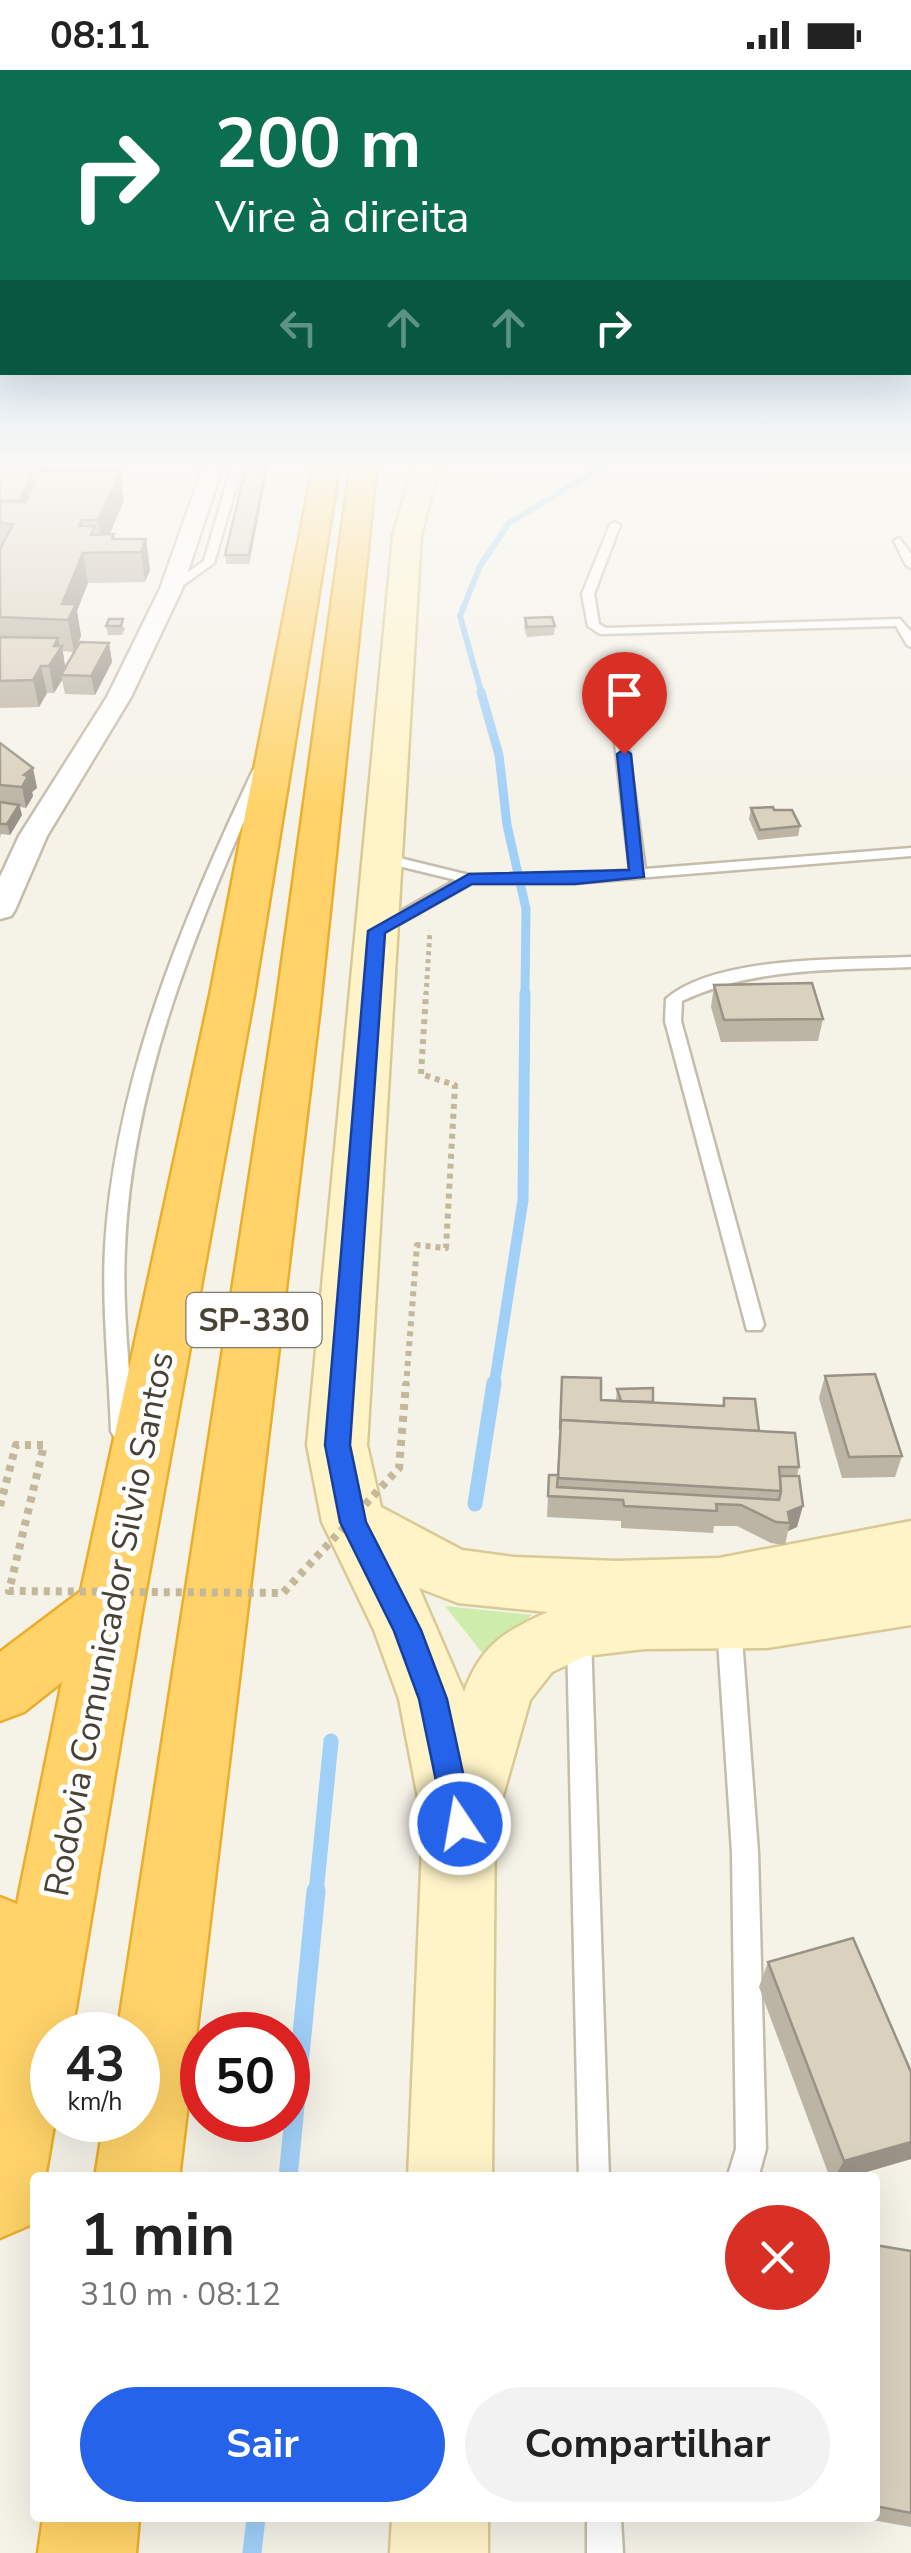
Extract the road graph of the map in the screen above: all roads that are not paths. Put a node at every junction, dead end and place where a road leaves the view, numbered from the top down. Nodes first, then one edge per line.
1 (175, 578) edge
2 (187, 578) edge
3 (305, 578) edge
4 (350, 578) edge
5 (404, 578) edge
6 (594, 578) edge
7 (171, 589) junction
8 (905, 622) edge
9 (911, 643) edge
10 (616, 701) dead end
11 (276, 736) junction
12 (911, 852) edge
13 (379, 858) junction
14 (638, 874) junction
15 (6, 877) edge
16 (477, 879) junction
17 (0, 910) edge
18 (376, 931) junction
19 (911, 962) edge
20 (754, 1326) dead end
21 (353, 1522) junction
22 (126, 1526) junction
23 (911, 1546) edge
24 (911, 1598) edge
25 (724, 1602) junction
26 (110, 1606) junction
27 (579, 1629) junction
28 (0, 1691) edge
29 (460, 1824) junction
30 (0, 1936) edge
31 (37, 2008) junction
32 (138, 2172) edge
33 (450, 2172) edge
34 (594, 2172) edge
35 (744, 2172) edge
36 (0, 2195) edge
37 (90, 2522) edge
38 (440, 2522) edge
39 (604, 2522) edge
40 (86, 2553) edge
41 (439, 2553) edge
42 (605, 2553) edge

1 - 7 street
2 - 7 lane
3 - 11 highway, Rodovia Comunicador Silvio Santos / SP-330
4 - 32 highway, SP-330
5 - 13 main road
6 - 8 lane
7 - 15 street
8 - 9 lane
10 - 14 lane
11 - 22 highway, Rodovia Comunicador Silvio Santos / SP-330
11 - 22 lane
12 - 14 lane
13 - 16 lane
13 - 18 main road
14 - 16 lane
15 - 17 street
16 - 18 lane
18 - 21 main road
19 - 20 lane
21 - 25 main road
21 - 29 main road
22 - 26 highway, Rodovia Comunicador Silvio Santos / SP-330
23 - 25 main road
24 - 25 main road
25 - 27 main road
25 - 35 lane
26 - 28 highway
26 - 31 highway, Rodovia Comunicador Silvio Santos / SP-330
27 - 29 main road
27 - 34 lane
29 - 33 main road
30 - 31 highway
31 - 36 highway, Rodovia Comunicador Silvio Santos / SP-330
37 - 40 highway
38 - 41 main road
39 - 42 lane

